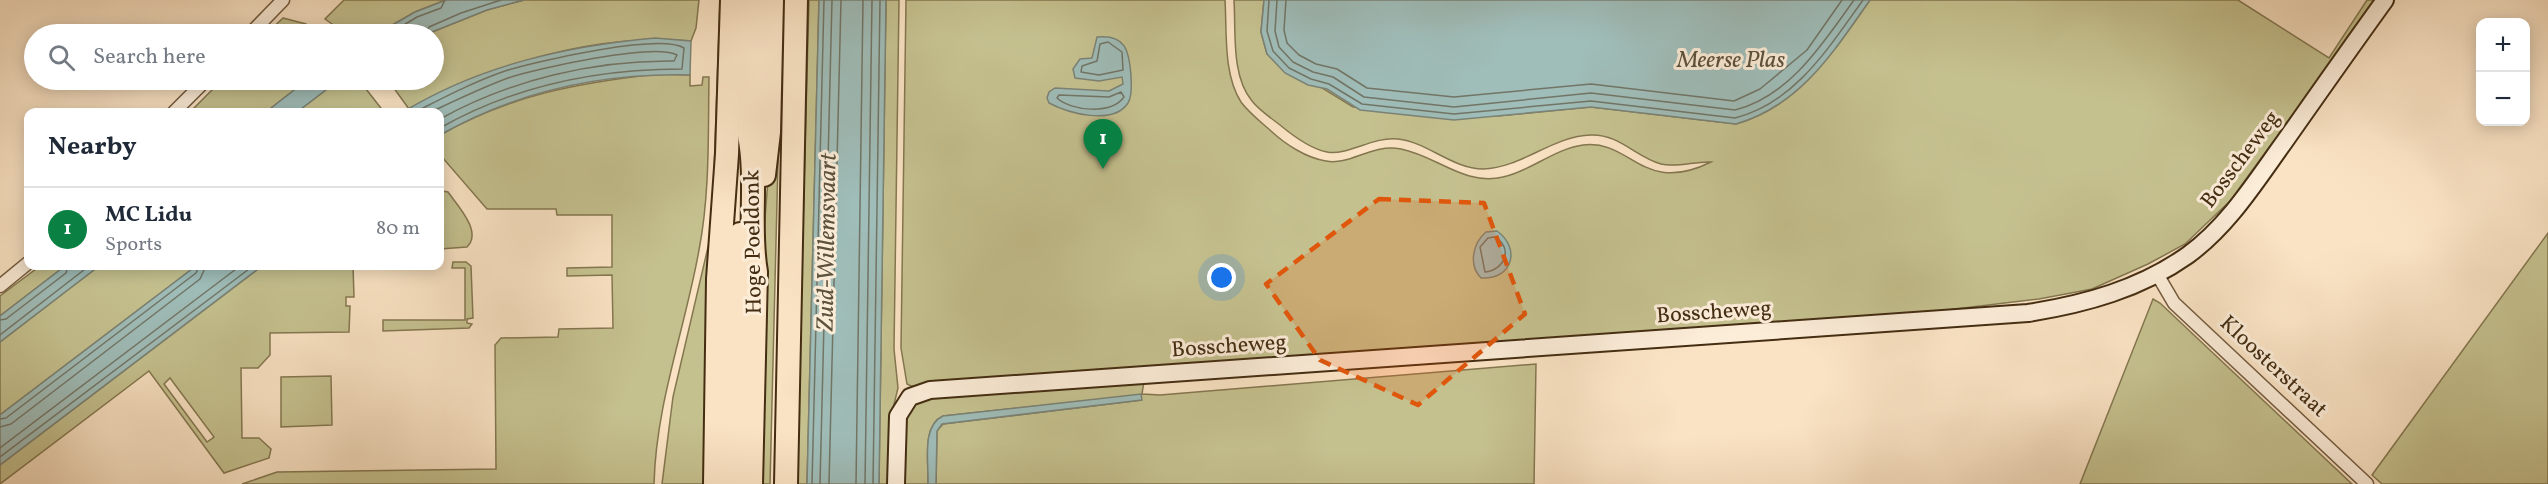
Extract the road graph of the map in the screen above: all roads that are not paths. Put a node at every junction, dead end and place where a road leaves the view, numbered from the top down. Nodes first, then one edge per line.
1 (283, 0) edge
2 (732, 0) edge
3 (753, 0) edge
4 (772, 0) edge
5 (796, 0) edge
6 (2385, 0) edge
7 (260, 24) edge
8 (196, 90) edge
9 (178, 108) edge
10 (749, 135) junction
11 (24, 266) edge
12 (756, 272) junction
13 (2157, 274) junction
14 (0, 285) edge
15 (715, 484) edge
16 (734, 484) edge
17 (751, 484) edge
18 (786, 484) edge
19 (896, 484) edge
20 (2367, 484) edge

1 - 7 street
2 - 15 highway
3 - 10 highway, Hoge Poeldonk
4 - 12 highway
5 - 18 highway, Hoge Poeldonk
6 - 13 street, Bosscheweg
8 - 9 street
10 - 12 highway, Hoge Poeldonk
10 - 16 highway
11 - 14 street
12 - 17 highway, Hoge Poeldonk
13 - 19 street, Bosscheweg
13 - 20 street, Kloosterstraat

